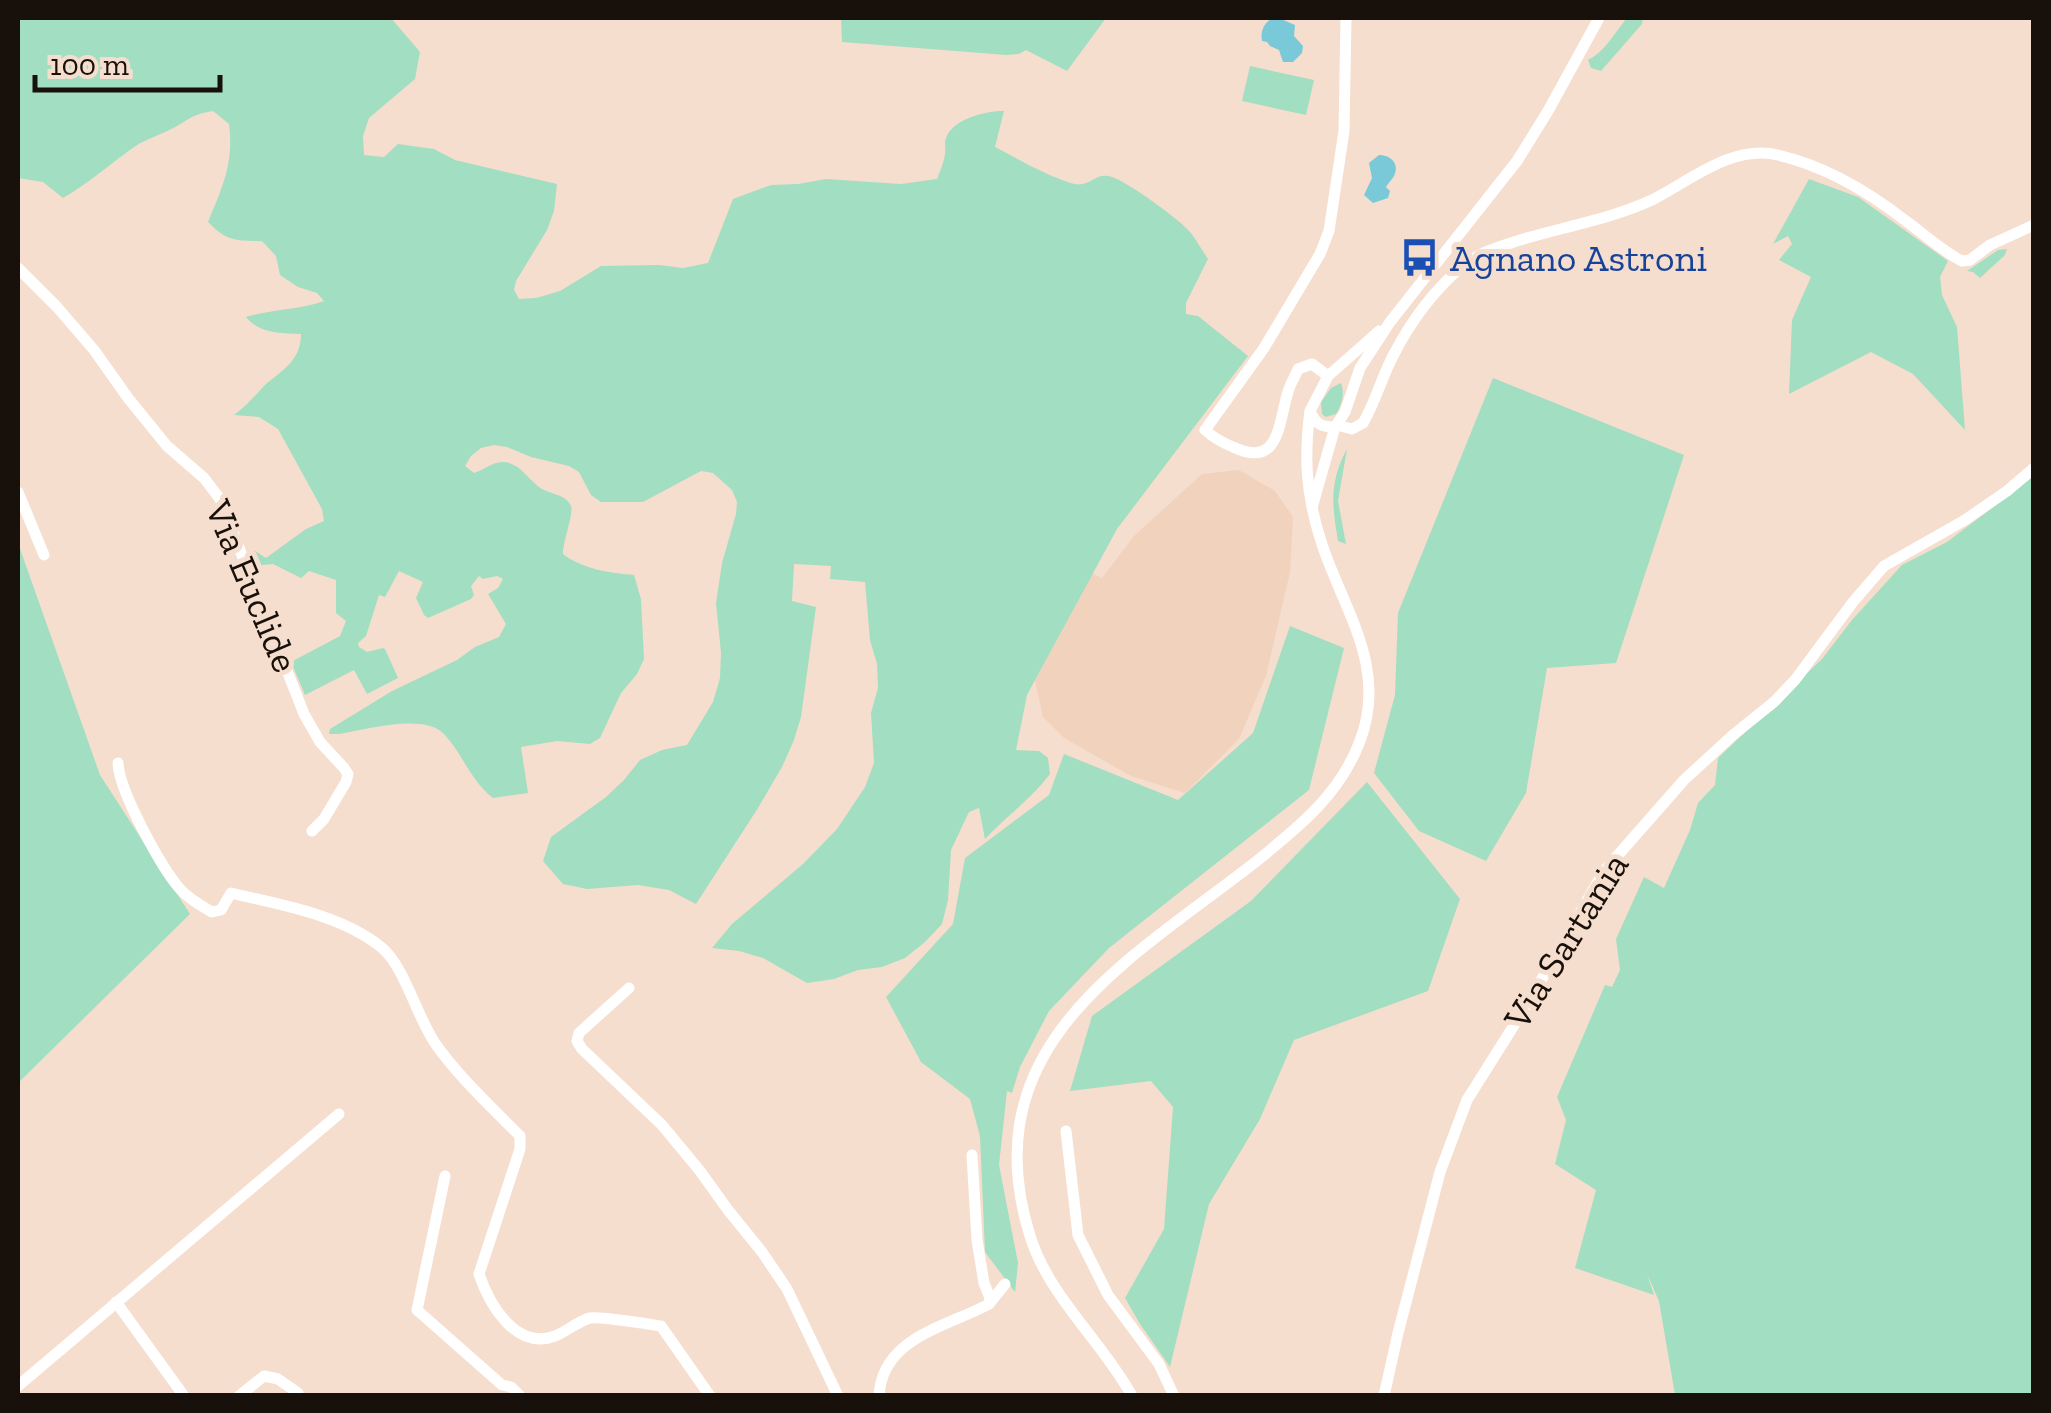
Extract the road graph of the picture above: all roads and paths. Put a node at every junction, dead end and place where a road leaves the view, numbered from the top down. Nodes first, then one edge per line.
1 (1346, 18) edge
2 (1599, 18) edge
3 (2034, 225) edge
4 (18, 268) edge
5 (1390, 322) junction
6 (1327, 378) junction
7 (1350, 394) junction
8 (1310, 411) junction
9 (1345, 412) junction
10 (1363, 423) junction
11 (1336, 426) junction
12 (2034, 468) edge
13 (18, 492) edge
14 (1313, 506) junction
15 (44, 555) dead end
16 (118, 763) dead end
17 (312, 831) dead end
18 (629, 988) dead end
19 (339, 1114) dead end
20 (1066, 1131) dead end
21 (972, 1155) dead end
22 (445, 1176) dead end
23 (1005, 1284) dead end
24 (116, 1302) junction
25 (988, 1304) junction
26 (18, 1386) edge
27 (298, 1393) edge
28 (184, 1396) edge
29 (239, 1396) edge
30 (520, 1396) edge
31 (710, 1396) edge
32 (838, 1396) edge
33 (879, 1396) edge
34 (1132, 1396) edge
35 (1174, 1396) edge
36 (1384, 1396) edge

1 - 6 street
2 - 5 street
3 - 10 street
4 - 17 street, Via Euclide
5 - 6 street
5 - 7 street
6 - 7 street
6 - 8 street
7 - 9 street
8 - 11 street
8 - 14 street
9 - 10 street
9 - 11 street
10 - 11 street
11 - 14 street
12 - 36 street, Via Sartania
13 - 15 street
14 - 34 street
16 - 31 street
18 - 32 street
19 - 24 street
20 - 35 street
21 - 25 street
22 - 30 street
23 - 25 street
24 - 26 street
24 - 28 street
25 - 33 street
27 - 29 street

